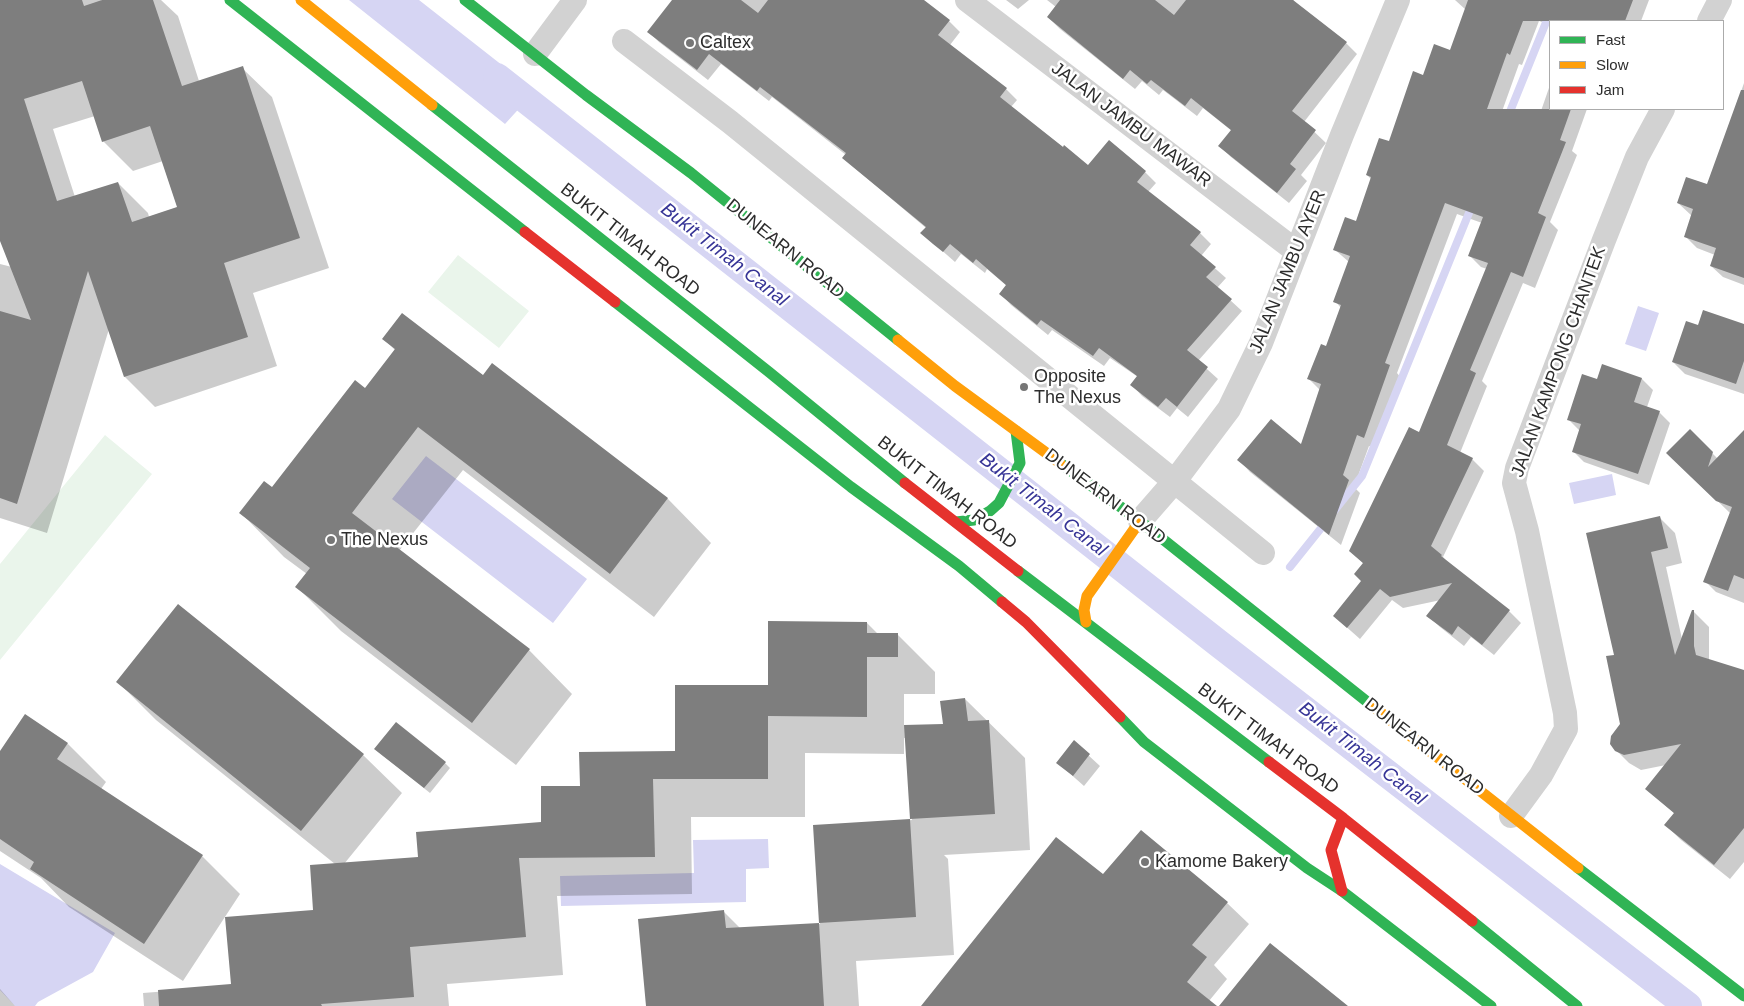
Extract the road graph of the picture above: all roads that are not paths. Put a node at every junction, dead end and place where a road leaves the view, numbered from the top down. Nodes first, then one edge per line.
1 (230, 0) edge
2 (301, 0) edge
3 (466, 0) edge
4 (967, 0) edge
5 (1720, 0) edge
6 (572, 1) edge
7 (1393, 2) edge
8 (1710, 20) edge
9 (624, 42) dead end
10 (535, 54) junction
11 (1662, 110) edge
12 (514, 171) junction
13 (510, 185) dead end
14 (507, 200) dead end
15 (512, 220) junction
16 (1296, 251) junction
17 (1016, 431) junction
18 (1174, 482) junction
19 (1140, 521) junction
20 (956, 522) junction
21 (1263, 553) dead end
22 (1086, 622) junction
23 (1511, 816) junction
24 (1343, 818) junction
25 (1342, 891) junction
26 (1744, 996) edge
27 (1491, 1006) edge
28 (1577, 1006) edge

1 - 15 highway
2 - 12 highway, BUKIT TIMAH ROAD
3 - 10 highway, DUNEARN ROAD
4 - 16 street, JALAN JAMBU MAWAR
5 - 8 street
6 - 10 street
7 - 16 street, JALAN JAMBU AYER
9 - 18 street
10 - 17 highway, DUNEARN ROAD
11 - 23 street, JALAN KAMPONG CHANTEK
12 - 13 highway
12 - 20 highway, BUKIT TIMAH ROAD
14 - 15 highway
15 - 25 highway
16 - 18 street, JALAN JAMBU AYER
17 - 19 highway, DUNEARN ROAD
17 - 20 highway
18 - 19 street, JALAN JAMBU AYER
18 - 21 street
19 - 22 highway
19 - 23 highway, DUNEARN ROAD
20 - 22 highway, BUKIT TIMAH ROAD
22 - 24 highway, BUKIT TIMAH ROAD
23 - 26 highway, DUNEARN ROAD
24 - 25 highway
24 - 28 highway, BUKIT TIMAH ROAD
25 - 27 highway

